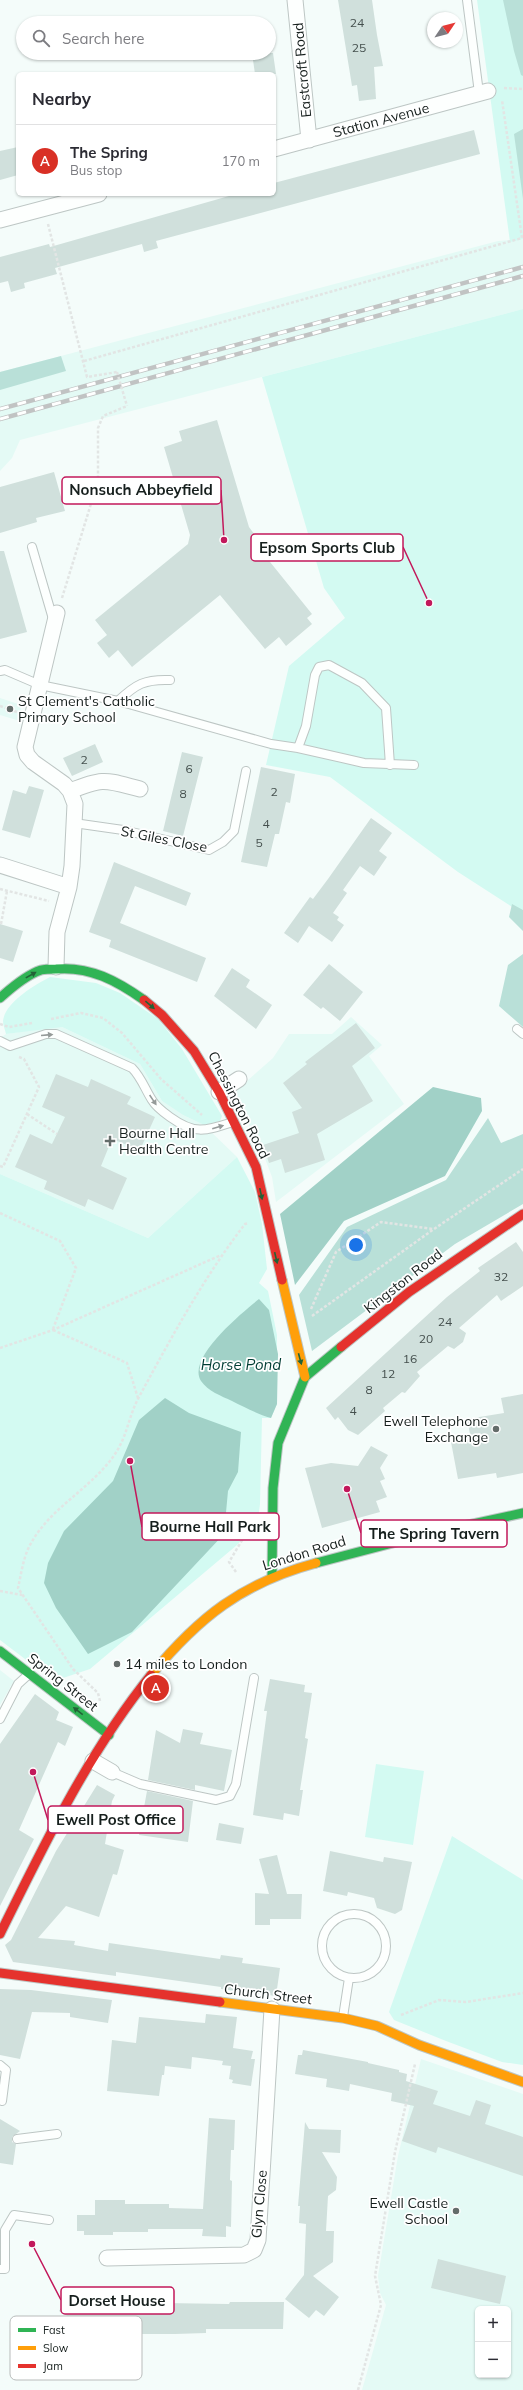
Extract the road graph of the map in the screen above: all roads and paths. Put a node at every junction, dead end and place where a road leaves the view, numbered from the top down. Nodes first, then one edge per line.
1 (295, 0) edge
2 (467, 0) edge
3 (489, 94) junction
4 (309, 140) junction
5 (276, 148) edge
6 (91, 196) edge
7 (44, 208) junction
8 (0, 220) edge
9 (84, 361) junction
10 (32, 547) dead end
11 (56, 620) junction
12 (0, 671) edge
13 (170, 680) dead end
14 (40, 685) junction
15 (118, 701) junction
16 (298, 748) junction
17 (390, 765) junction
18 (414, 765) dead end
19 (246, 771) dead end
20 (140, 789) dead end
21 (70, 792) junction
22 (74, 824) junction
23 (0, 865) edge
24 (70, 887) junction
25 (0, 889) edge
26 (7, 891) junction
27 (65, 906) junction
28 (1, 924) dead end
29 (56, 967) junction
30 (0, 998) edge
31 (0, 1041) edge
32 (14, 1054) dead end
33 (239, 1079) dead end
34 (219, 1092) junction
35 (27, 1114) junction
36 (234, 1122) junction
37 (57, 1134) dead end
38 (0, 1166) edge
39 (523, 1170) edge
40 (0, 1213) edge
41 (523, 1214) edge
42 (267, 1220) junction
43 (434, 1229) junction
44 (222, 1255) junction
45 (308, 1314) dead end
46 (53, 1330) junction
47 (296, 1341) junction
48 (0, 1348) edge
49 (305, 1377) junction
50 (138, 1398) junction
51 (523, 1513) edge
52 (251, 1519) dead end
53 (272, 1576) junction
54 (247, 1588) junction
55 (0, 1591) edge
56 (22, 1595) junction
57 (0, 1651) edge
58 (30, 1674) junction
59 (254, 1678) dead end
60 (102, 1707) dead end
61 (0, 1719) edge
62 (109, 1735) junction
63 (93, 1761) junction
64 (112, 1772) joint
65 (0, 1934) edge
66 (0, 1973) edge
67 (349, 1978) junction
68 (523, 1993) edge
69 (272, 2009) junction
70 (397, 2017) dead end
71 (343, 2018) junction
72 (415, 2061) dead end
73 (0, 2065) edge
74 (523, 2081) edge
75 (2, 2101) dead end
76 (57, 2134) dead end
77 (17, 2140) dead end
78 (49, 2220) dead end
79 (107, 2258) dead end
80 (0, 2269) edge
81 (358, 2390) edge

1 - 4 street, Eastcroft Road
2 - 3 lane
3 - 4 street, Station Avenue
3 - 9 path
4 - 5 street, Station Avenue
6 - 7 street
7 - 8 street
7 - 9 path
9 - 11 path, bridge
10 - 11 lane
11 - 14 street
12 - 14 lane
13 - 15 lane
14 - 15 lane
14 - 21 street
15 - 16 lane
16 - 17 lane
16 - 17 lane
17 - 18 lane
19 - 22 lane, St Giles Close
20 - 21 street
21 - 22 street
22 - 24 street
23 - 24 street
24 - 27 street
25 - 26 path
26 - 27 path
26 - 28 path
27 - 29 street
30 -> 29 main road, Chessington Road
29 -> 34 main road, Chessington Road
31 -> 36 lane
32 - 35 path
33 - 34 street
34 - 36 main road, Chessington Road
35 - 37 path
35 - 38 path
36 -> 42 main road, Chessington Road
39 - 43 path
40 - 46 path
41 - 49 main road, Kingston Road
42 - 44 path
42 -> 47 main road, Chessington Road
43 - 45 path
43 - 47 path
44 - 46 path
44 - 50 path
46 - 48 path
46 - 50 path
47 -> 49 main road, Chessington Road
49 - 53 main road
50 - 56 path
51 - 53 main road, London Road
52 - 54 path
53 - 54 main road, London Road
54 - 62 main road, London Road
55 - 56 path
56 - 60 path
57 - 58 main road, Spring Street
58 - 61 lane
62 -> 58 main road, Spring Street
59 - 64 lane
62 - 63 main road, London Road
63 - 64 street
63 - 65 main road, London Road
66 - 69 main road, Church Street
67 - 67 lane
67 - 71 lane
68 - 70 path
69 - 71 main road, Church Street
69 - 79 street, Glyn Close
71 - 74 main road, Church Street
72 - 81 path
73 - 75 lane
76 - 77 lane
78 - 80 lane

